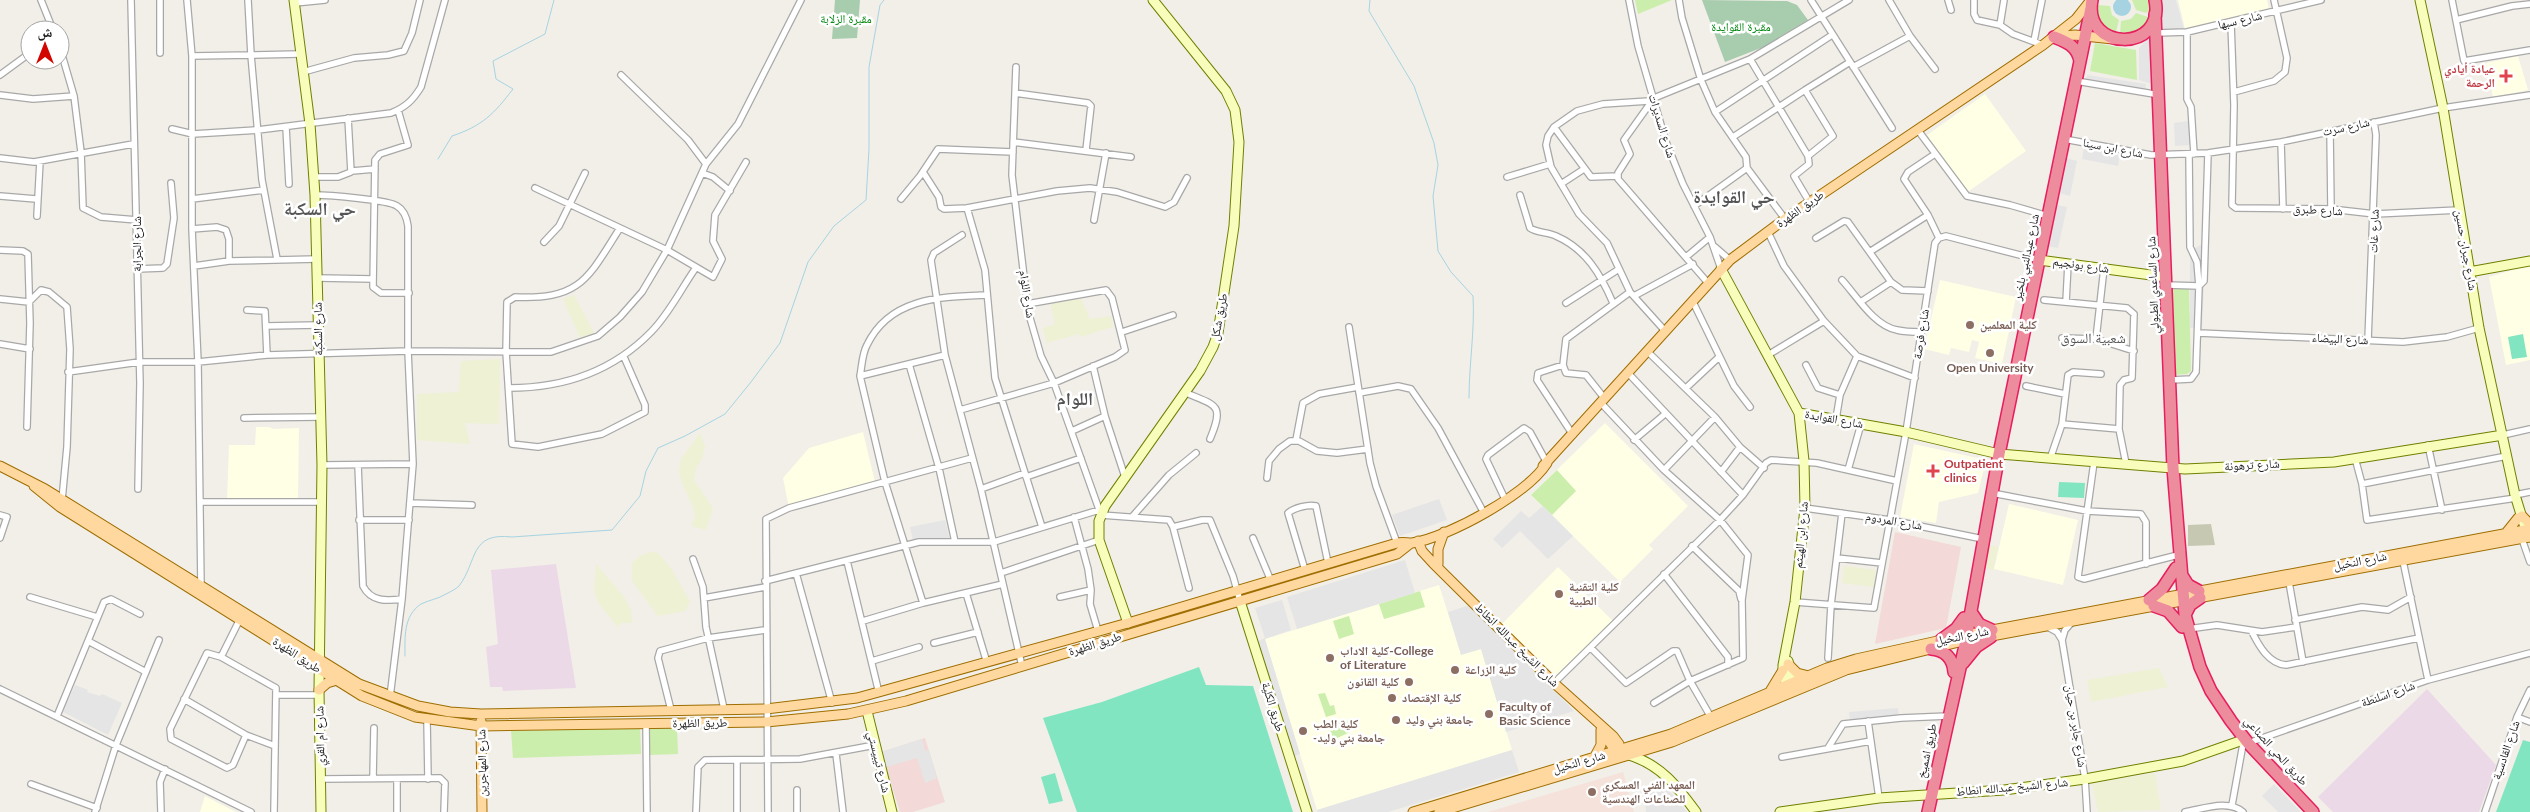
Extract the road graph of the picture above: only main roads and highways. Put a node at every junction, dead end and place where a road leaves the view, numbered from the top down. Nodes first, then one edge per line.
1 (1153, 0) edge
2 (2420, 0) edge
3 (295, 2) edge
4 (2092, 3) edge
5 (2156, 4) edge
6 (2086, 36) junction
7 (2054, 37) junction
8 (2116, 39) junction
9 (2080, 62) junction
10 (2039, 260) junction
11 (2530, 261) edge
12 (1721, 269) junction
13 (2469, 272) junction
14 (2166, 281) junction
15 (1799, 413) junction
16 (2503, 435) junction
17 (1999, 454) junction
18 (1547, 463) junction
19 (0, 466) edge
20 (2173, 468) junction
21 (61, 503) junction
22 (1487, 511) junction
23 (2520, 517) junction
24 (1444, 532) junction
25 (2506, 533) junction
26 (2527, 534) edge
27 (1414, 542) junction
28 (1404, 550) junction
29 (1427, 557) junction
30 (1438, 564) junction
31 (2178, 571) junction
32 (1444, 572) junction
33 (2200, 595) junction
34 (2180, 598) junction
35 (1240, 601) junction
36 (2152, 603) junction
37 (1969, 610) junction
38 (2185, 615) junction
39 (1128, 623) junction
40 (2185, 628) junction
41 (1992, 634) junction
42 (1963, 638) junction
43 (1941, 640) junction
44 (1931, 649) junction
45 (320, 660) junction
46 (1786, 663) junction
47 (319, 670) junction
48 (1957, 670) junction
49 (1810, 676) junction
50 (337, 680) junction
51 (1792, 688) junction
52 (319, 692) junction
53 (1769, 694) junction
54 (867, 711) junction
55 (481, 714) junction
56 (1592, 718) junction
57 (481, 726) junction
58 (1601, 730) junction
59 (1615, 739) junction
60 (2244, 742) junction
61 (1639, 744) junction
62 (1618, 754) junction
63 (1629, 755) junction
64 (1594, 758) junction
65 (1932, 794) junction
66 (321, 812) edge
67 (482, 812) edge
68 (890, 812) edge
69 (1307, 812) edge
70 (1413, 812) edge
71 (1439, 812) edge
72 (1696, 812) edge
73 (1780, 812) edge
74 (1928, 812) edge
75 (2305, 812) edge
76 (2313, 812) edge

1 - 39 main road, طريق شكل
2 - 13 main road, شارع جبران حسين
3 - 45 main road, شارع السكبة
4 - 6 highway, شارع عبدالنبي بلخير
4 - 7 main road, طريق الظهرة
4 - 8 highway
5 - 8 highway
5 - 14 highway, شارع الساعدي الطبولي
6 - 7 main road
6 - 8 main road
6 - 9 highway, شارع عبدالنبي بلخير
7 - 9 highway
7 - 12 main road, طريق الظهرة
9 - 10 highway, شارع عبدالنبي بلخير
10 - 14 main road, شارع بونجيم
10 - 17 highway, شارع عبدالنبي بلخير
11 - 13 main road
12 - 15 main road, شارع القوايدة
12 - 18 main road, طريق الظهرة
13 - 16 main road, شارع جبران حسين
14 - 20 highway, شارع الساعدي الطبولي
15 - 17 main road, شارع القوايدة
15 - 46 main road, شارع ابن الهيثم
16 - 20 main road, شارع ترهونة
16 - 23 main road, شارع جبران حسين
17 - 20 main road, شارع ترهونة
17 - 37 highway, شارع عبدالنبي بلخير
18 - 22 main road, طريق الظهرة
18 - 22 main road, طريق الظهرة
19 - 21 main road, طريق الظهرة
20 - 31 highway, شارع الساعدي الطبولي
21 - 45 main road, طريق الظهرة
21 - 47 main road, طريق الظهرة
22 - 24 main road, طريق الظهرة
23 - 25 main road
23 - 26 main road, شارع جبران حسين
24 - 27 main road, طريق الظهرة
24 - 30 main road
25 - 26 main road, شارع النخيل
25 - 33 main road, شارع النخيل
26 - 33 main road, شارع النخيل
27 - 28 main road, طريق الظهرة
27 - 29 main road, شارع الشيخ عبدالله انطاط
27 - 30 main road, شارع الشيخ عبدالله انطاط
27 - 39 main road, طريق الظهرة
28 - 29 main road
28 - 35 main road, طريق الظهرة
29 - 32 main road, شارع الشيخ عبدالله انطاط
30 - 32 main road, شارع الشيخ عبدالله انطاط
31 - 33 highway
31 - 34 highway, شارع الساعدي الطبولي
31 - 36 highway
32 - 56 main road, شارع الشيخ عبدالله انطاط
33 - 34 main road, شارع النخيل
33 - 38 highway
34 - 36 main road, شارع النخيل
34 - 38 highway, طريق الحي الصناعي
34 - 40 highway, طريق الحي الصناعي
35 - 54 main road, طريق الظهرة
35 - 69 main road, طريق الكلية
36 - 40 highway
36 - 41 main road, شارع النخيل
36 - 41 main road, شارع النخيل
37 - 41 highway
37 - 42 highway, شارع عبدالنبي بلخير
37 - 43 highway
38 - 40 highway, طريق الحي الصناعي
39 - 55 main road, طريق الظهرة
40 - 60 highway, طريق الحي الصناعي
41 - 42 main road, شارع النخيل
41 - 48 highway
42 - 43 main road, شارع النخيل
42 - 44 main road, شارع النخيل
42 - 48 highway, شارع عبدالنبي بلخير
43 - 49 main road, شارع النخيل
44 - 48 highway
44 - 51 main road, شارع النخيل
45 - 47 main road, شارع ام القري
45 - 55 main road, طريق الظهرة
46 - 49 main road
46 - 51 main road
46 - 53 main road
47 - 50 main road, طريق الظهرة
47 - 52 main road, شارع ام القري
48 - 65 highway, طريق اشميخ
49 - 51 main road, شارع النخيل
50 - 52 main road
50 - 57 main road, طريق الظهرة
51 - 53 main road, شارع النخيل
51 - 63 main road, شارع النخيل
52 - 66 main road, شارع ام القري
53 - 61 main road, شارع النخيل
54 - 57 main road, طريق الظهرة
54 - 68 main road, شارع تيبيستي
55 - 57 main road, شارع المهاجرين
56 - 58 main road, شارع الشيخ عبدالله انطاط
56 - 59 main road, شارع الشيخ عبدالله انطاط
57 - 67 main road, شارع المهاجرين
58 - 62 main road, شارع الشيخ عبدالله انطاط
58 - 64 main road
59 - 61 main road
59 - 62 main road, شارع الشيخ عبدالله انطاط
60 - 65 main road, شارع الشيخ عبدالله انطاط
60 - 75 highway, طريق الحي الصناعي
60 - 76 highway, طريق الحي الصناعي
61 - 62 main road, شارع النخيل
62 - 63 main road, شارع الشيخ عبدالله انطاط
62 - 64 main road, شارع النخيل
62 - 71 main road, شارع النخيل
63 - 72 main road, شارع الشيخ عبدالله انطاط
64 - 70 main road, شارع النخيل
65 - 73 main road, شارع الشيخ عبدالله انطاط
65 - 74 highway, طريق اشميخ

